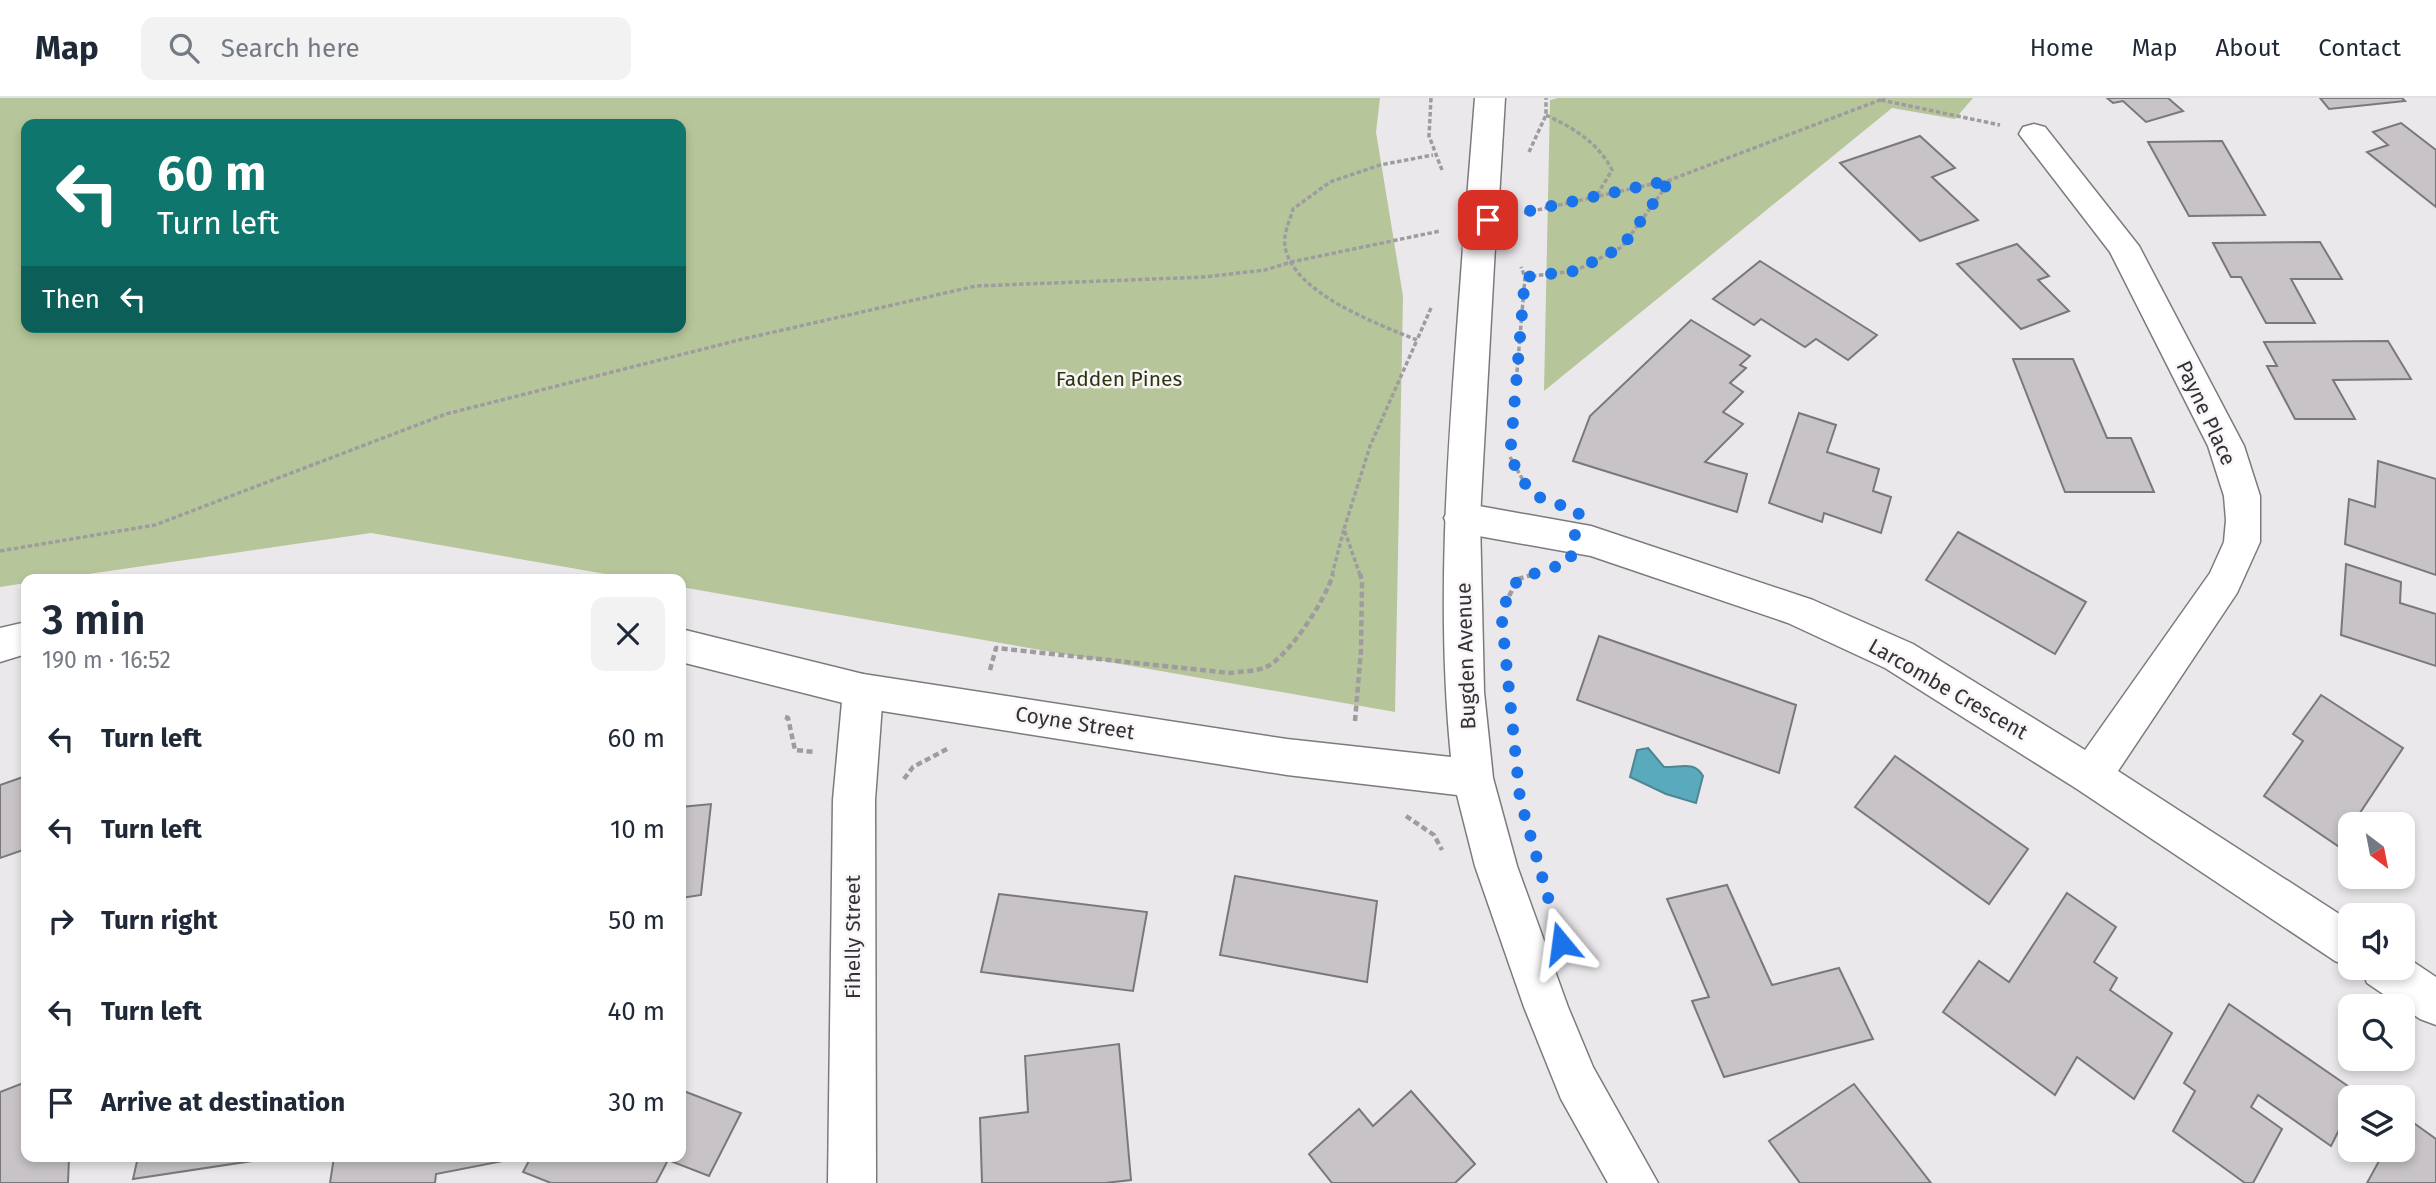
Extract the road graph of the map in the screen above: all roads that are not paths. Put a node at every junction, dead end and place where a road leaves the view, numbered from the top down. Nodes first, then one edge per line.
1 (1490, 98) edge
2 (2034, 134) road end
3 (1462, 518) junction
4 (21, 639) edge
5 (0, 645) edge
6 (686, 647) edge
7 (863, 691) junction
8 (2091, 776) junction
9 (1473, 778) junction
10 (2338, 938) edge
11 (2401, 980) edge
12 (2436, 1003) edge
13 (852, 1183) edge
14 (1634, 1183) edge

1 - 3 street, Bugden Avenue, bridge
2 - 8 street, Payne Place
3 - 8 street, Larcombe Crescent
3 - 9 street, Bugden Avenue
4 - 5 street
6 - 7 street, Coyne Street
7 - 9 street, Coyne Street
7 - 13 street, Fihelly Street
8 - 10 street, Larcombe Crescent
9 - 14 street, Bugden Avenue
11 - 12 street

